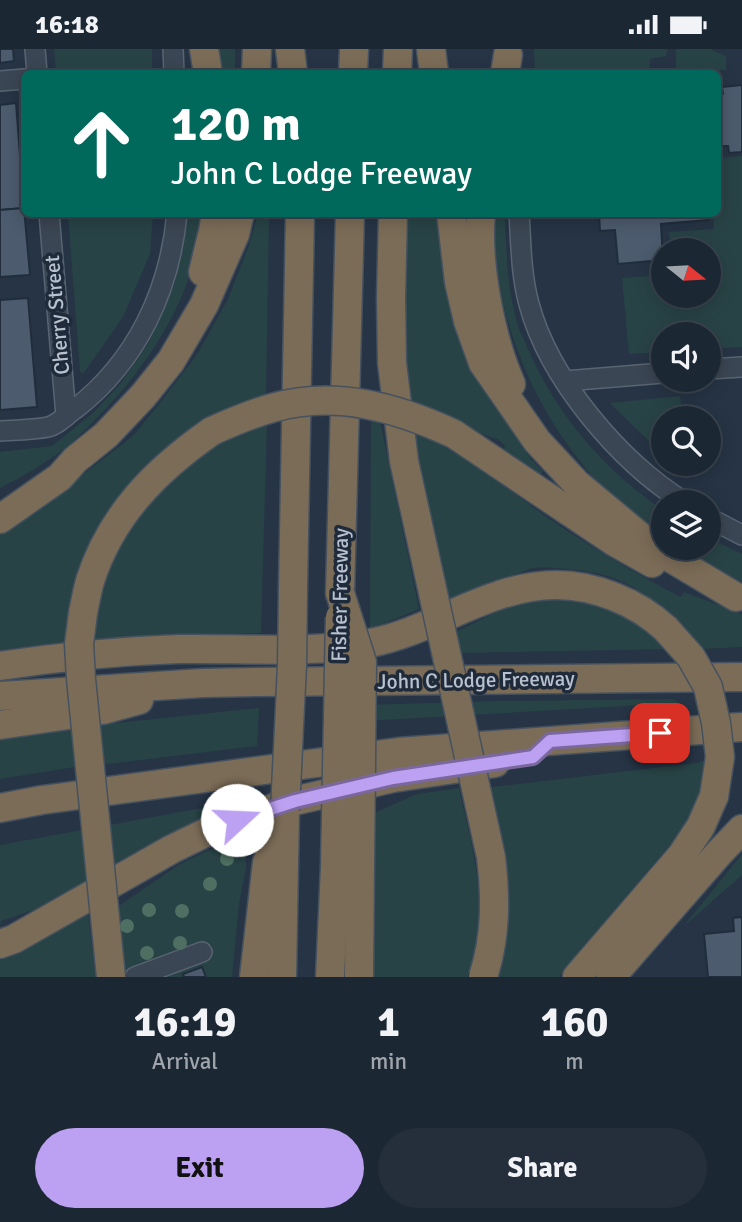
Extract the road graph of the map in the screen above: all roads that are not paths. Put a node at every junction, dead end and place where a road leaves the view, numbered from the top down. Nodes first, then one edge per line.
1 (34, 49) edge
2 (173, 49) edge
3 (204, 49) edge
4 (257, 49) edge
5 (290, 49) edge
6 (303, 49) edge
7 (354, 49) edge
8 (398, 49) edge
9 (430, 49) edge
10 (37, 70) edge
11 (174, 70) edge
12 (208, 70) edge
13 (256, 70) edge
14 (293, 70) edge
15 (303, 70) edge
16 (353, 70) edge
17 (397, 70) edge
18 (434, 70) edge
19 (21, 79) edge
20 (0, 81) edge
21 (48, 217) edge
22 (177, 217) edge
23 (215, 217) edge
24 (239, 217) edge
25 (300, 217) edge
26 (350, 217) edge
27 (393, 217) edge
28 (452, 217) edge
29 (481, 217) edge
30 (519, 217) edge
31 (171, 361) junction
32 (742, 367) edge
33 (721, 368) edge
34 (651, 374) edge
35 (565, 381) junction
36 (66, 416) junction
37 (0, 431) edge
38 (537, 440) junction
39 (75, 460) junction
40 (669, 490) edge
41 (0, 500) edge
42 (0, 519) edge
43 (721, 524) edge
44 (742, 535) edge
45 (739, 598) edge
46 (0, 666) edge
47 (742, 677) edge
48 (203, 683) junction
49 (0, 696) edge
50 (0, 725) edge
51 (742, 727) edge
52 (550, 741) junction
53 (0, 808) edge
54 (285, 819) junction
55 (742, 829) edge
56 (348, 866) junction
57 (0, 944) edge
58 (202, 952) dead end
59 (110, 967) edge
60 (135, 977) edge
61 (254, 977) edge
62 (282, 977) edge
63 (331, 977) edge
64 (359, 977) edge
65 (483, 977) edge
66 (577, 977) edge
67 (611, 977) edge

1 - 10 street
2 - 11 street
3 - 12 highway
4 - 13 highway
5 - 14 highway
6 - 15 highway
7 - 16 highway
8 - 17 highway
9 - 18 highway
19 - 20 street
21 - 36 street, Cherry Street
22 - 36 street
23 - 31 highway
24 - 31 highway
25 - 54 highway, bridge
26 - 56 highway, Fisher Freeway, bridge
27 - 65 highway, bridge
28 - 38 highway
29 - 38 highway
30 - 35 street
31 - 39 highway
32 - 33 street
34 - 35 street
35 - 40 street
36 - 37 street
38 - 45 highway
39 - 41 highway
39 - 42 highway
43 - 44 street
45 - 59 highway, bridge
46 - 66 highway, bridge
47 - 48 highway, John C Lodge Freeway
48 - 49 highway, John C Lodge Freeway
48 - 50 highway
51 - 52 highway
52 - 53 highway
52 - 57 highway
54 - 61 highway
54 - 62 highway
55 - 67 highway
56 - 63 highway, Fisher Freeway
56 - 64 highway
58 - 60 street

